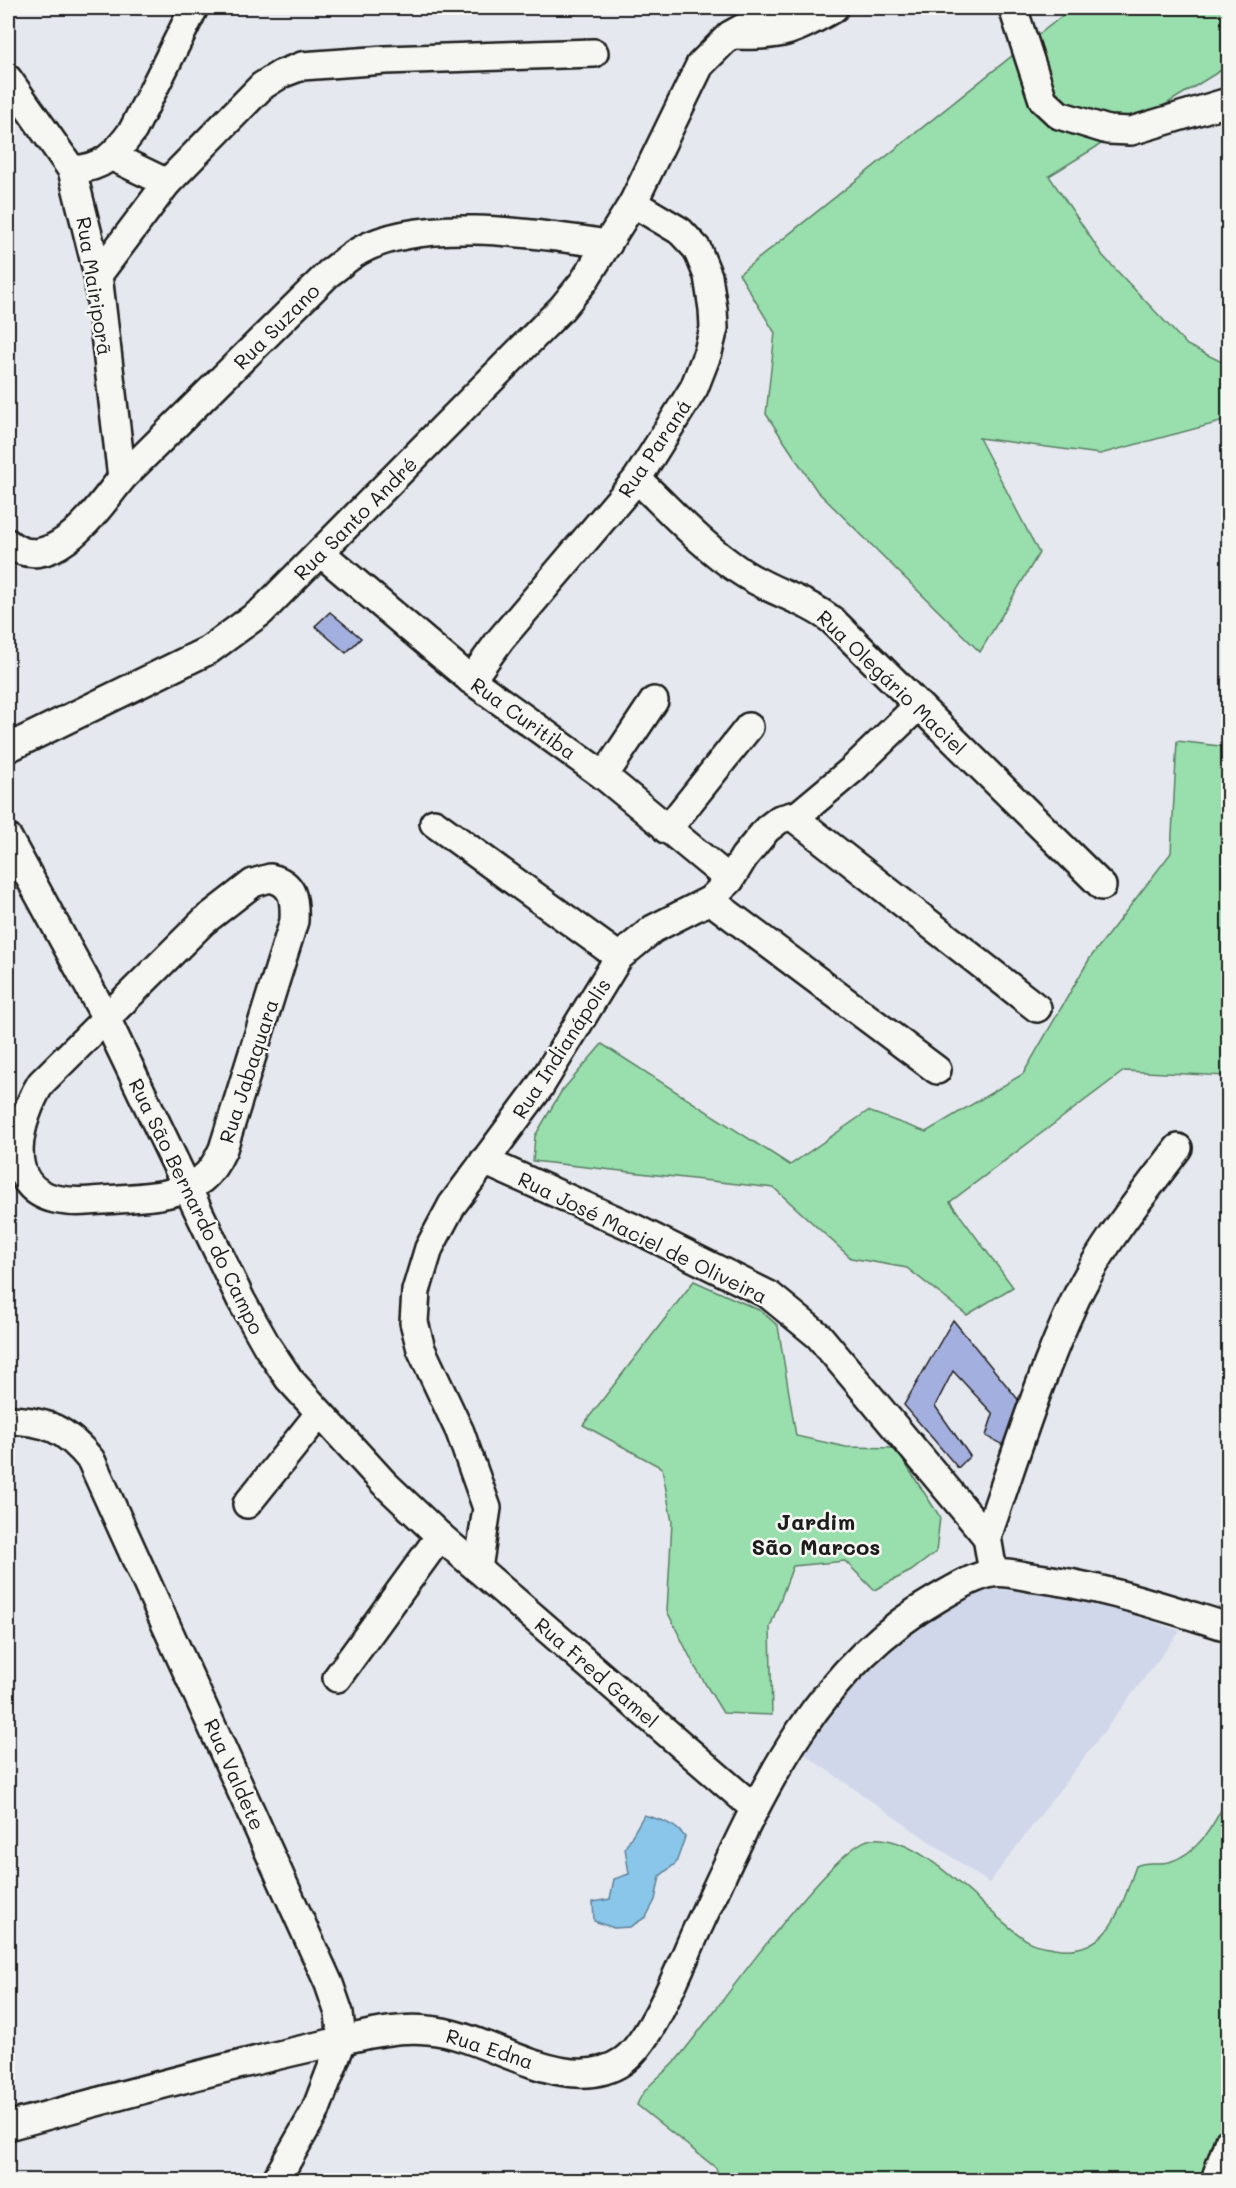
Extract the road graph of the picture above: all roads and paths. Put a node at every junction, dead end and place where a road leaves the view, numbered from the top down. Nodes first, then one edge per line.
1 (195, 8) edge
2 (779, 8) edge
3 (834, 8) edge
4 (1013, 8) edge
5 (730, 35) junction
6 (594, 53) dead end
7 (8, 79) edge
8 (1228, 102) edge
9 (111, 156) junction
10 (72, 170) junction
11 (167, 183) junction
12 (633, 203) junction
13 (608, 244) junction
14 (98, 274) junction
15 (122, 478) junction
16 (637, 479) junction
17 (8, 543) edge
18 (321, 553) junction
19 (471, 680) junction
20 (654, 701) dead end
21 (918, 706) junction
22 (749, 727) dead end
23 (8, 748) edge
24 (604, 776) junction
25 (792, 816) junction
26 (434, 823) dead end
27 (667, 830) junction
28 (8, 838) edge
29 (730, 880) junction
30 (1102, 886) dead end
31 (710, 900) junction
32 (619, 957) junction
33 (1037, 1008) dead end
34 (106, 1018) junction
35 (937, 1070) dead end
36 (1178, 1148) dead end
37 (484, 1161) junction
38 (186, 1188) junction
39 (319, 1414) junction
40 (8, 1420) edge
41 (247, 1504) dead end
42 (440, 1536) junction
43 (987, 1537) junction
44 (478, 1569) junction
45 (993, 1572) junction
46 (1228, 1627) edge
47 (337, 1678) dead end
48 (754, 1808) junction
49 (342, 2041) junction
50 (8, 2126) edge
51 (1228, 2142) edge
52 (276, 2181) edge
53 (1215, 2181) edge

1 - 9 street
2 - 5 street, Rua Santo André
3 - 5 street
4 - 8 street
5 - 12 street, Rua Santo André
6 - 11 street
7 - 10 street, Rua Mairiporã
9 - 10 street
9 - 11 street
10 - 14 street, Rua Mairiporã
11 - 14 street
12 - 13 street, Rua Santo André
12 - 16 street, Rua Paraná
13 - 15 street, Rua Suzano
13 - 18 street, Rua Santo André
14 - 15 street, Rua Mairiporã
15 - 17 street, Rua Suzano
16 - 19 street, Rua Paraná
16 - 21 street, Rua Olegário Maciel
18 - 19 street, Rua Curitiba
18 - 23 street, Rua Santo André
19 - 24 street, Rua Curitiba
20 - 24 street
21 - 25 street, Rua Indianápolis
21 - 30 street, Rua Olegário Maciel
22 - 27 street
24 - 27 street, Rua Curitiba
25 - 29 street, Rua Indianápolis
25 - 33 street
26 - 32 street
27 - 29 street, Rua Curitiba
28 - 34 street, Rua São Bernardo do Campo
29 - 31 street, Rua Indianápolis
31 - 32 street, Rua Indianápolis
31 - 35 street
32 - 37 street, Rua Indianápolis
34 - 38 street, Rua São Bernardo do Campo
34 - 38 street, Rua Jabaquara
34 - 38 street, Rua Jabaquara
36 - 43 street
37 - 43 street, Rua José Maciel de Oliveira
37 - 44 street, Rua Indianápolis
38 - 39 street, Rua São Bernardo do Campo
39 - 41 street
39 - 42 street, Rua São Bernardo do Campo
40 - 49 street, Rua Valdete
42 - 44 street, Rua Fred Gamel
42 - 47 street
43 - 45 street
44 - 48 street, Rua Fred Gamel
45 - 46 street
45 - 48 street, Rua Edna
48 - 49 street, Rua Edna
49 - 50 street, Rua Edna
49 - 52 street, Rua Valdete
51 - 53 street

